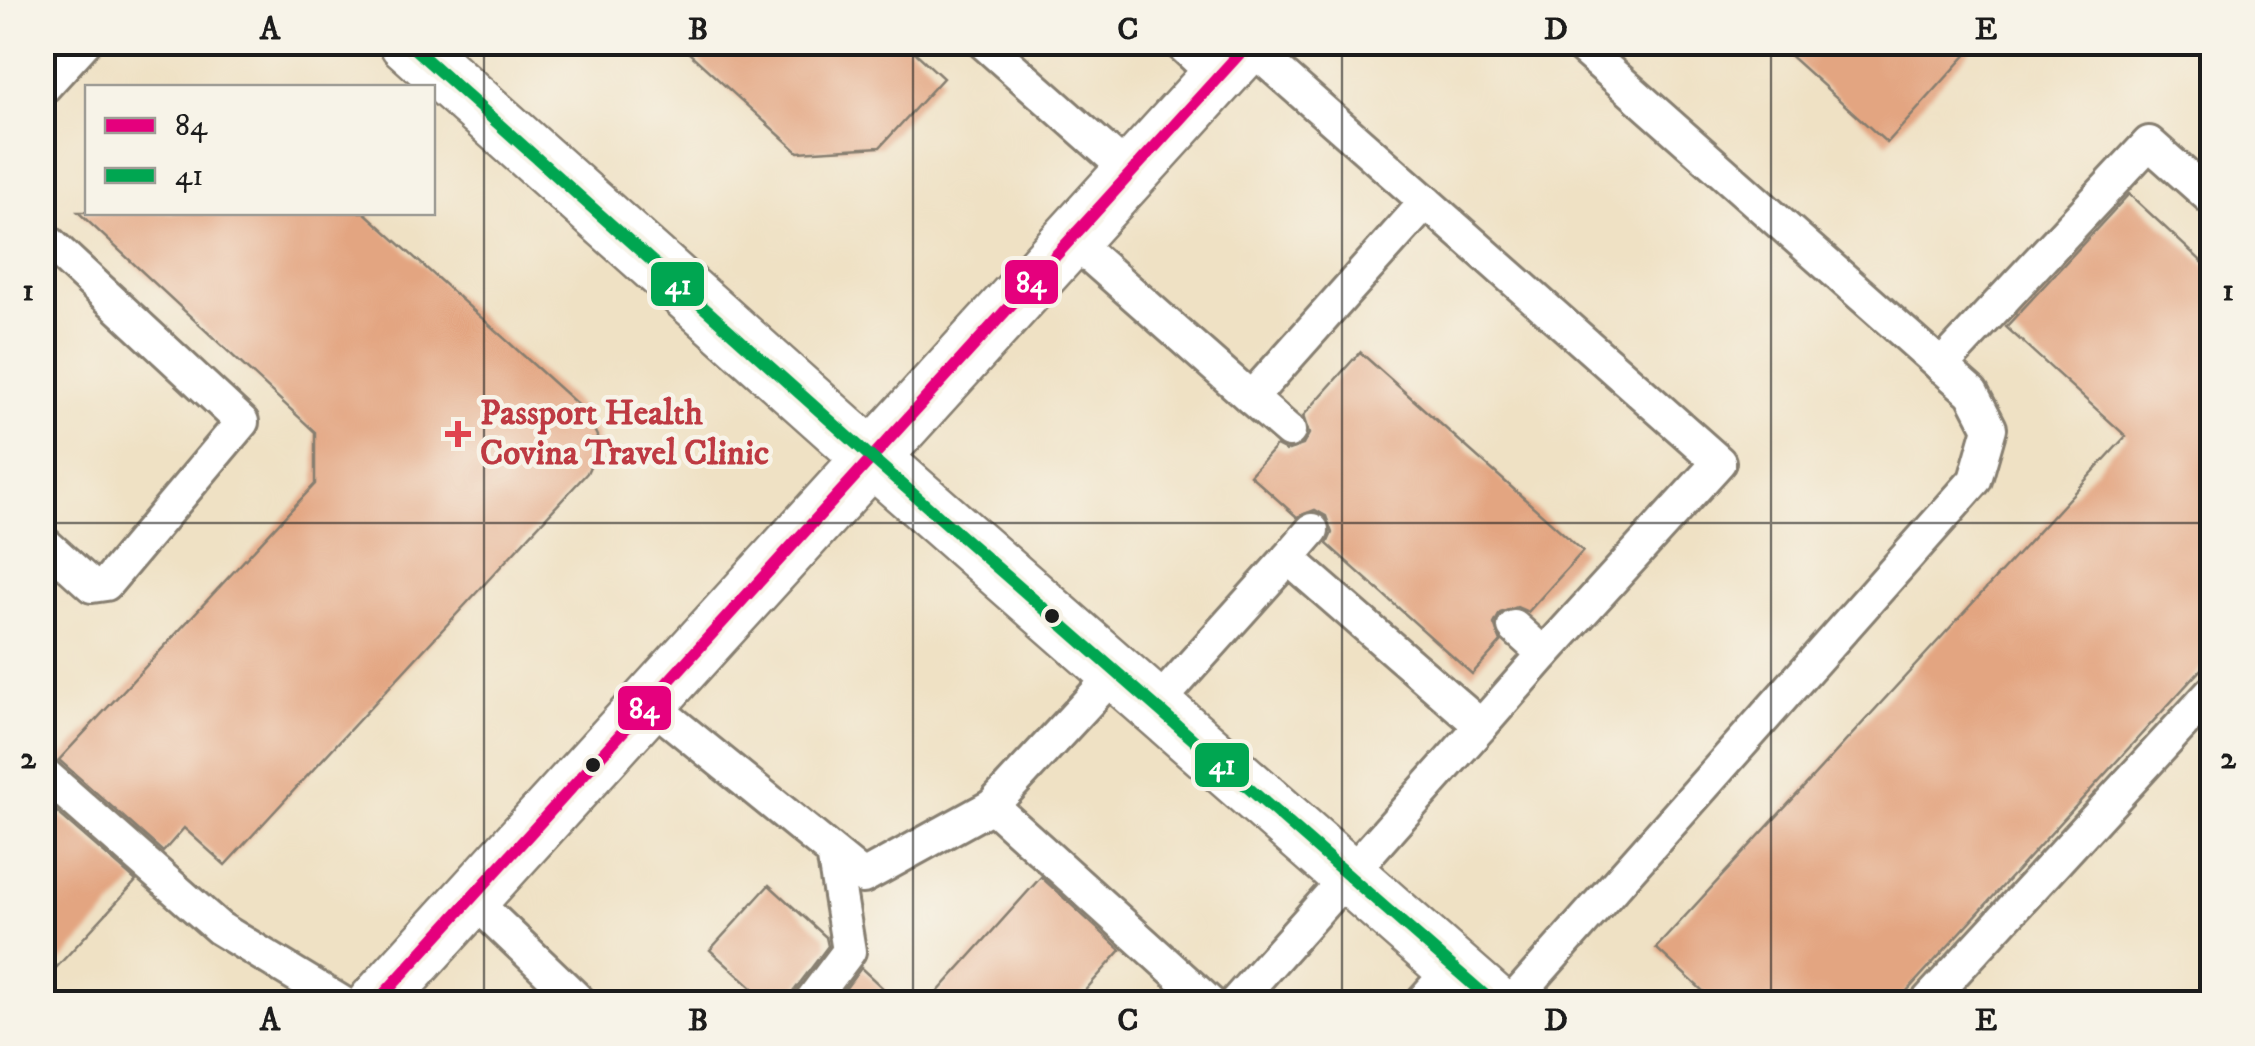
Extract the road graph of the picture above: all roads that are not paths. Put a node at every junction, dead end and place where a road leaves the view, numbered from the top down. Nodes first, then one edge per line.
1 (85, 42) edge
2 (983, 42) edge
3 (1576, 42) edge
4 (430, 50) edge
5 (1224, 52) edge
6 (42, 89) edge
7 (1132, 174) junction
8 (2212, 199) edge
9 (1426, 202) junction
10 (42, 236) edge
11 (1072, 240) junction
12 (1941, 366) junction
13 (1251, 398) junction
14 (1289, 432) dead end
15 (872, 458) junction
16 (1312, 530) dead end
17 (42, 542) edge
18 (1288, 558) junction
19 (1514, 627) dead end
20 (1544, 654) junction
21 (1136, 688) junction
22 (2212, 692) edge
23 (649, 703) junction
24 (1481, 726) junction
25 (42, 772) edge
26 (992, 806) junction
27 (833, 853) junction
28 (1348, 874) junction
29 (471, 898) junction
30 (1436, 985) edge
31 (344, 1004) edge
32 (374, 1004) edge
33 (582, 1004) edge
34 (809, 1004) edge
35 (1211, 1004) edge
36 (1234, 1004) edge
37 (1495, 1004) edge
38 (1510, 1004) edge
39 (1925, 1004) edge

1 - 6 lane
2 - 7 lane
3 - 12 lane
4 - 15 main road
5 - 7 main road
5 - 9 lane
7 - 11 main road
8 - 12 lane
9 - 13 lane
9 - 20 lane
10 - 17 lane
11 - 13 lane
11 - 15 main road
12 - 38 lane
13 - 14 lane
15 - 21 main road
15 - 23 main road
16 - 18 lane
18 - 21 lane
18 - 24 lane
19 - 20 lane
20 - 24 lane
21 - 26 lane
21 - 28 main road
22 - 39 lane
23 - 27 lane
23 - 29 main road
24 - 28 lane
25 - 31 lane
26 - 27 lane
26 - 35 lane
27 - 34 lane
28 - 30 main road
28 - 36 lane
29 - 32 main road
29 - 33 lane
30 - 37 main road

